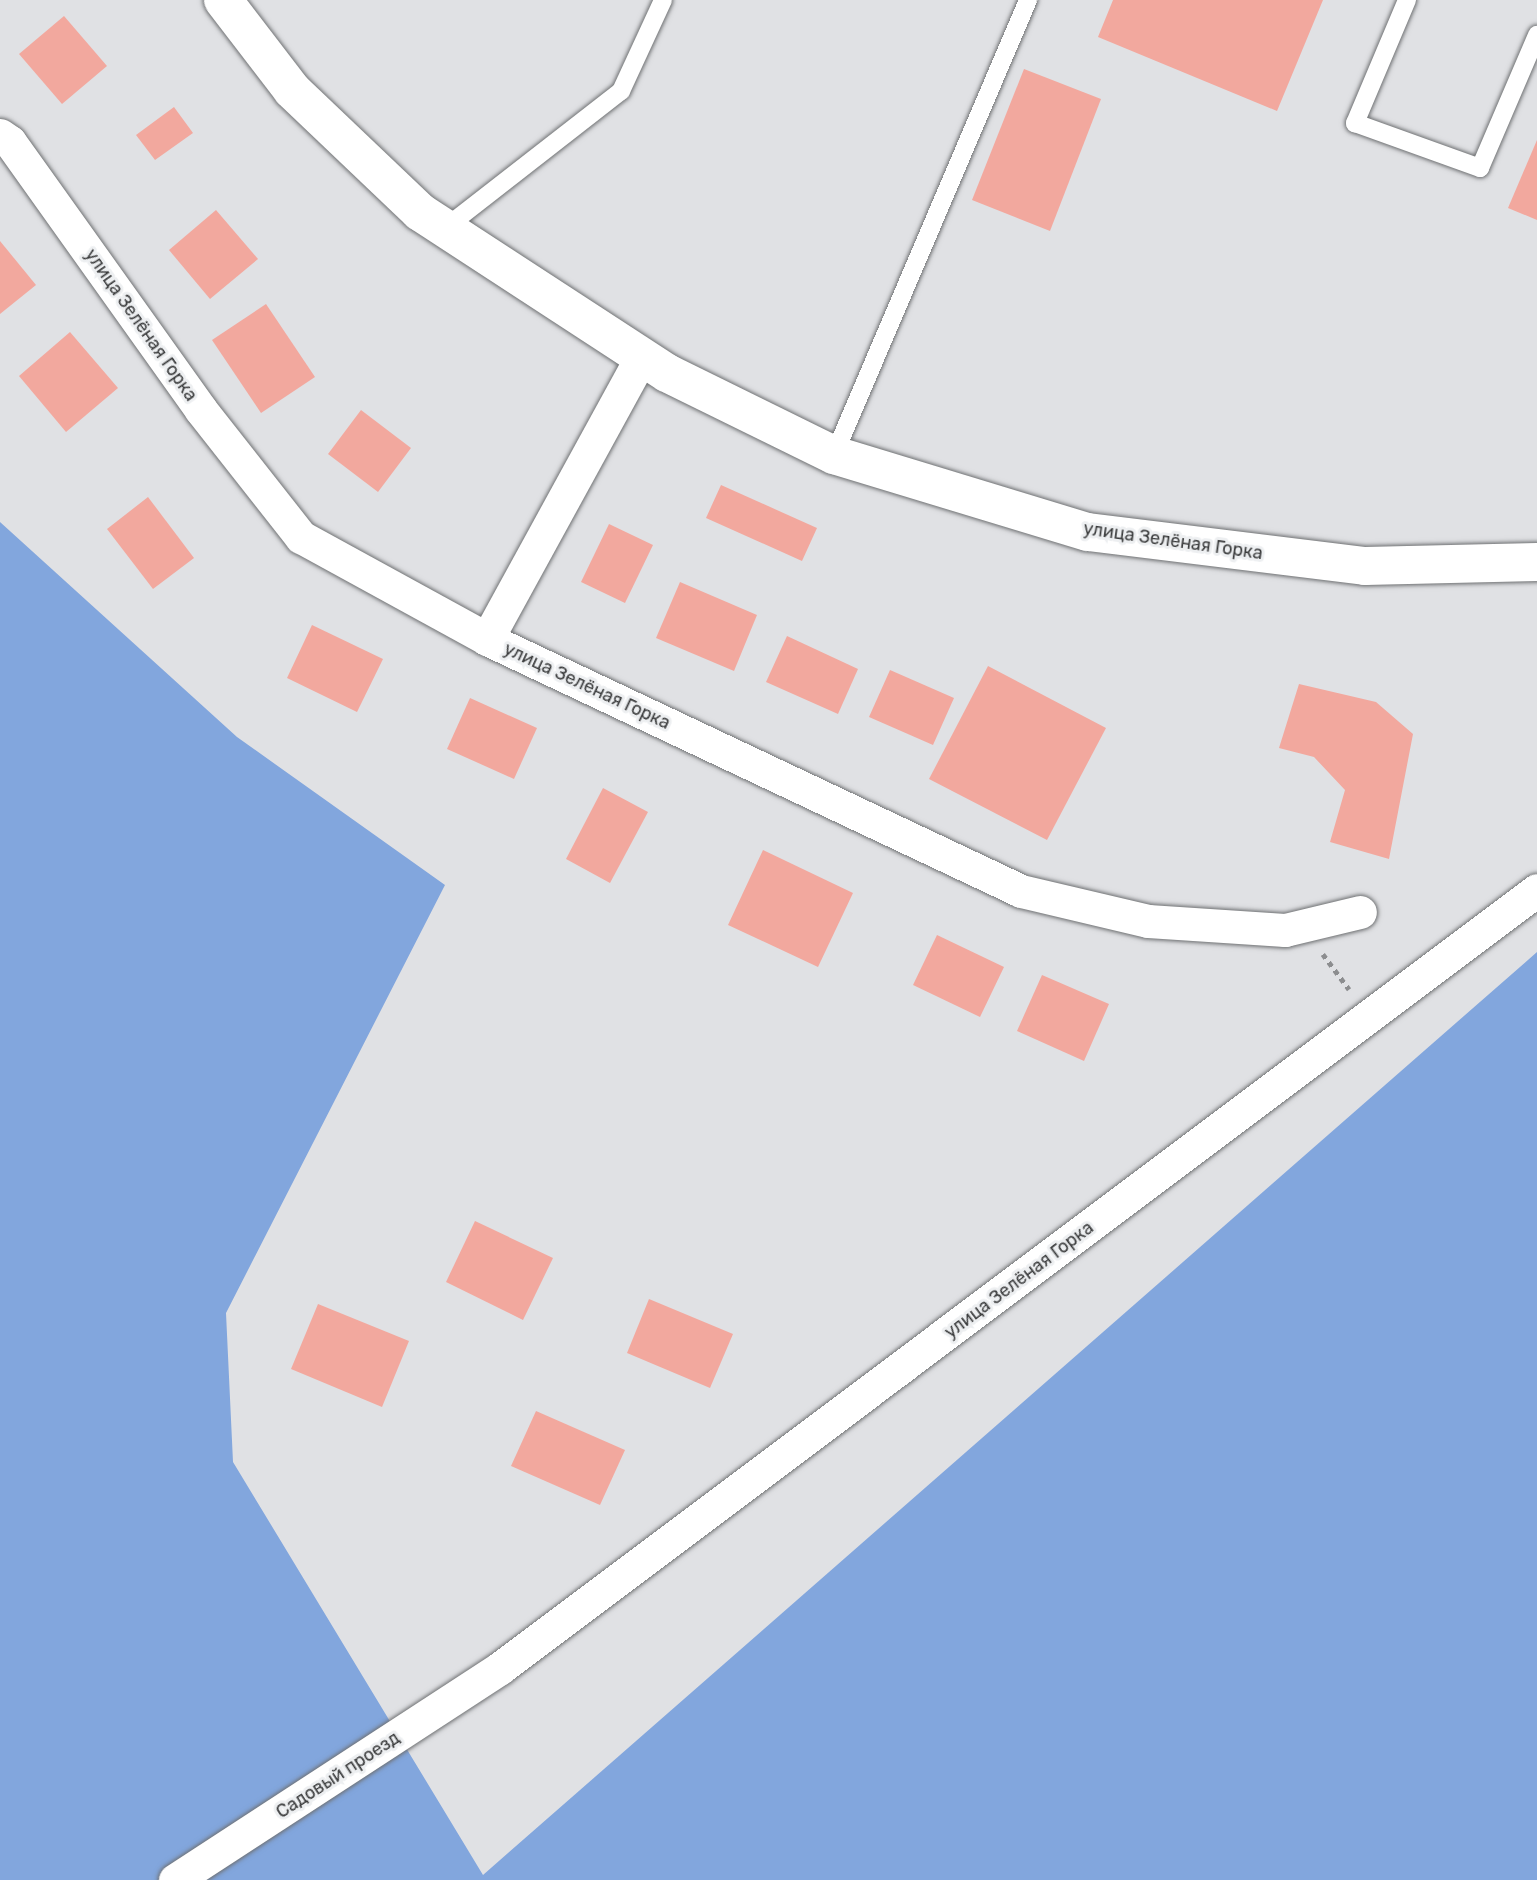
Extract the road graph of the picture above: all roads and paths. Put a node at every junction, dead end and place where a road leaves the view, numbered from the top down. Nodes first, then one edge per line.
1 (223, 0) edge
2 (663, 0) edge
3 (1027, 0) edge
4 (1407, 0) edge
5 (1537, 36) edge
6 (0, 135) edge
7 (445, 228) junction
8 (642, 356) junction
9 (834, 455) junction
10 (1537, 562) edge
11 (487, 639) junction
12 (1537, 890) edge
13 (1360, 912) dead end
14 (1309, 925) junction
15 (1374, 1014) junction
16 (500, 1668) joint
17 (175, 1880) edge

1 - 7 street, улица Зелёная Горка
2 - 7 lane
3 - 9 lane
4 - 5 lane
6 - 11 street, улица Зелёная Горка
7 - 8 street, улица Зелёная Горка
8 - 9 street, улица Зелёная Горка
8 - 11 street
9 - 10 street, улица Зелёная Горка
11 - 14 street, улица Зелёная Горка
12 - 15 street, улица Зелёная Горка
13 - 14 street, улица Зелёная Горка
14 - 15 path
15 - 16 street, улица Зелёная Горка
16 - 17 street, Садовый проезд

